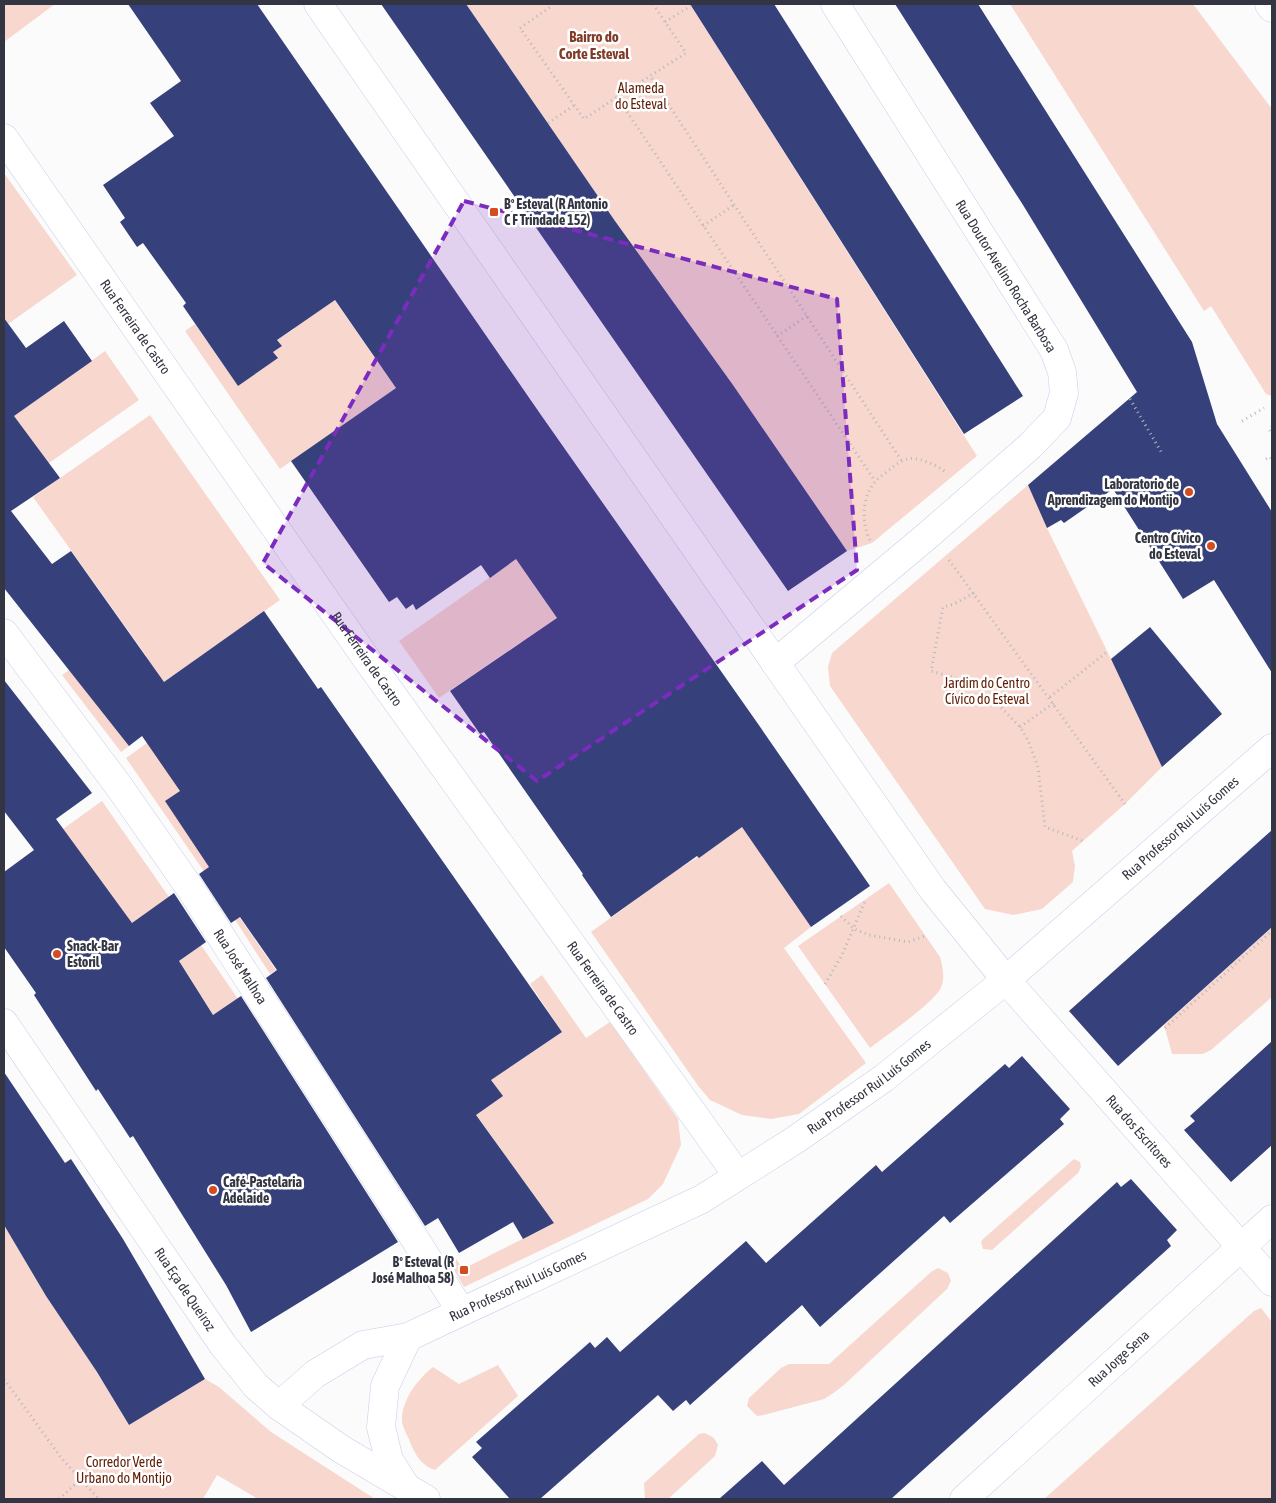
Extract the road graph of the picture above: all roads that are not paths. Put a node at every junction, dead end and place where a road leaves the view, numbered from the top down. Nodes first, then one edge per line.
1 (318, 4) edge
2 (835, 4) edge
3 (1269, 4) edge
4 (1272, 8) edge
5 (4, 138) edge
6 (4, 633) edge
7 (775, 663) junction
8 (1272, 748) edge
9 (1006, 980) junction
10 (4, 1023) edge
11 (738, 1176) junction
12 (1272, 1220) edge
13 (1241, 1247) junction
14 (1272, 1282) edge
15 (460, 1311) junction
16 (408, 1337) junction
17 (279, 1406) junction
18 (416, 1494) edge
19 (964, 1499) edge

1 - 7 street, Rua dos Escritores
2 - 7 street, Rua Doutor Avelino Rocha Barbosa
3 - 4 street
5 - 11 street, Rua Ferreira de Castro
6 - 15 street, Rua José Malhoa
7 - 9 street, Rua dos Escritores
8 - 9 street, Rua Professor Rui Luís Gomes
9 - 11 street, Rua Professor Rui Luís Gomes
9 - 13 street, Rua dos Escritores
10 - 17 street, Rua Eça de Queiroz
11 - 15 street, Rua Professor Rui Luís Gomes
12 - 13 street, Rua Jorge Sena
13 - 14 street, Rua dos Escritores
13 - 19 street, Rua Jorge Sena
15 - 16 street, Rua Professor Rui Luís Gomes
16 - 17 street, Rua Professor Rui Luís Gomes
16 - 18 street
17 - 18 street, Rua Eça de Queiroz

